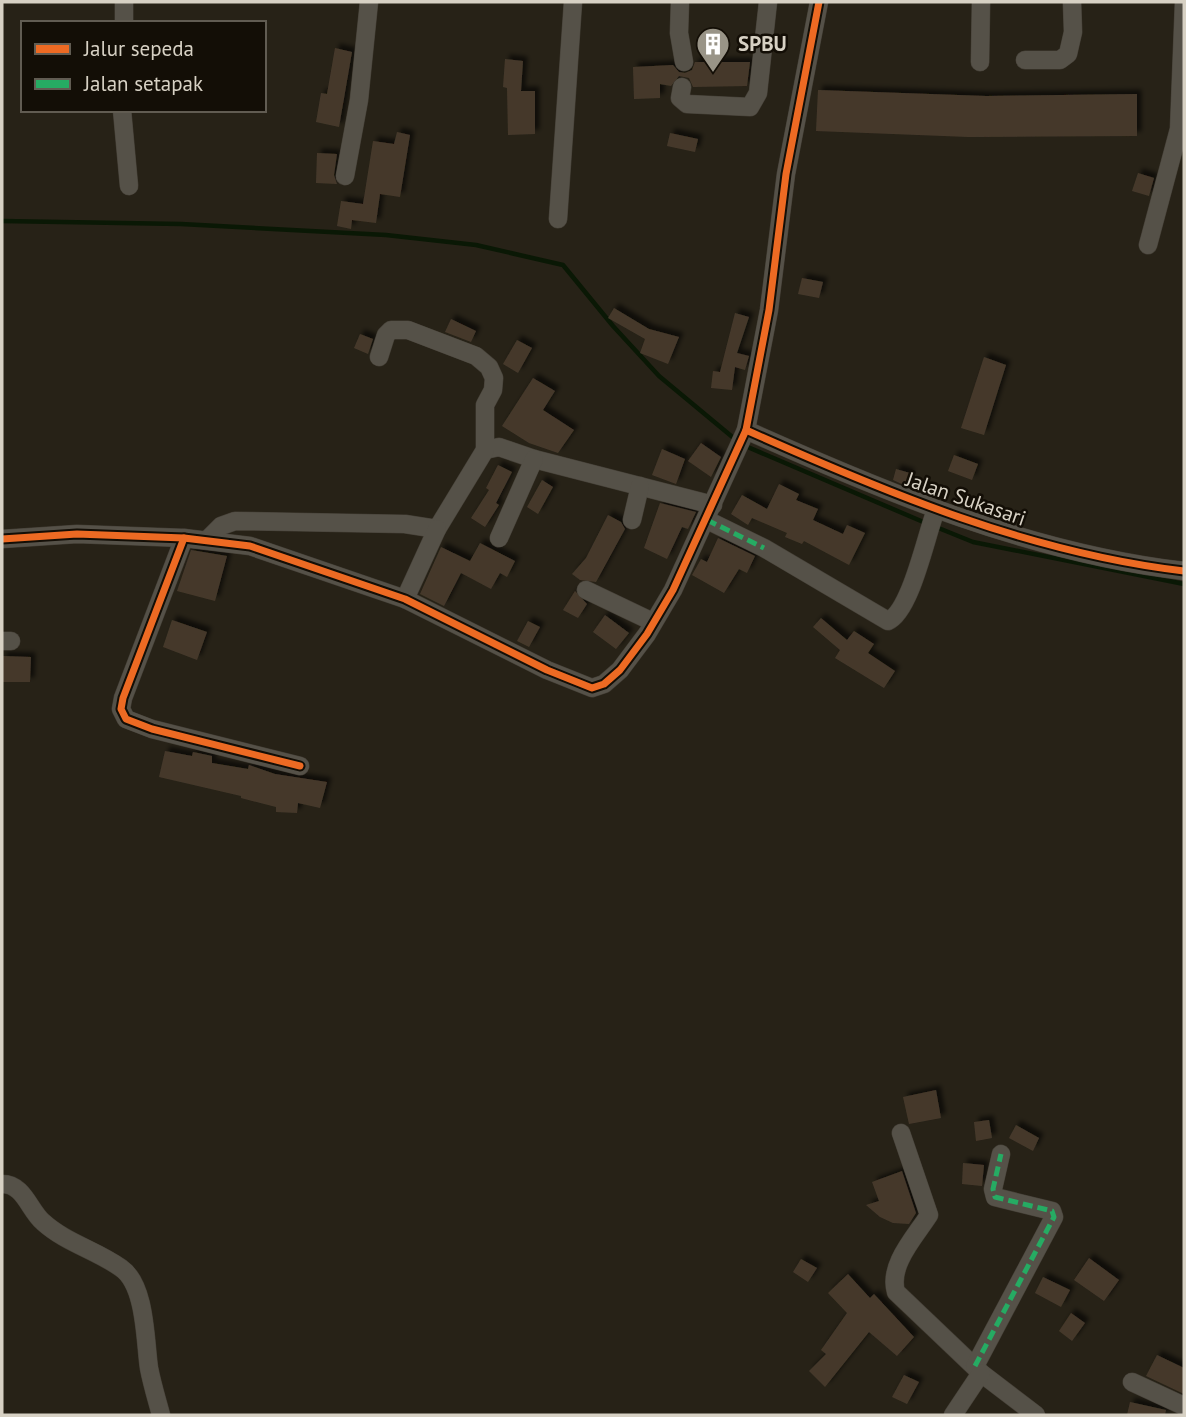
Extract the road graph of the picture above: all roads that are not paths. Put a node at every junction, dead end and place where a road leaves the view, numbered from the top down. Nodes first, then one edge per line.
1 (369, 2) edge
2 (573, 2) edge
3 (680, 2) edge
4 (768, 2) edge
5 (819, 2) edge
6 (981, 2) edge
7 (1072, 2) edge
8 (1184, 2) edge
9 (1184, 43) edge
10 (1025, 60) dead end
11 (684, 62) dead end
12 (980, 62) dead end
13 (682, 87) dead end
14 (122, 112) edge
15 (345, 176) dead end
16 (129, 186) dead end
17 (558, 219) dead end
18 (1148, 245) dead end
19 (379, 357) dead end
20 (745, 434) junction
21 (485, 450) junction
22 (534, 459) junction
23 (640, 486) junction
24 (710, 513) junction
25 (935, 513) junction
26 (632, 520) dead end
27 (437, 529) junction
28 (184, 538) junction
29 (499, 538) dead end
30 (2, 539) edge
31 (206, 540) junction
32 (1184, 571) edge
33 (586, 590) dead end
34 (405, 599) junction
35 (653, 622) junction
36 (300, 766) dead end
37 (901, 1132) dead end
38 (1001, 1154) dead end
39 (2, 1184) edge
40 (978, 1370) junction
41 (1132, 1382) dead end
42 (1184, 1406) edge
43 (161, 1415) edge
44 (953, 1415) edge
45 (1036, 1415) edge

1 - 15 street
2 - 17 street
3 - 11 street
4 - 13 street
5 - 20 street
6 - 12 street
7 - 10 street
8 - 9 street
9 - 18 street
14 - 16 street
19 - 21 street
20 - 24 street
20 - 25 street, Jalan Sukasari
21 - 22 street
21 - 27 street
22 - 23 street
22 - 29 street
23 - 24 street
23 - 26 street
24 - 25 street
24 - 35 street
25 - 32 street, Jalan Sukasari
27 - 31 street
27 - 34 street
28 - 30 street
28 - 31 street
28 - 36 street
31 - 34 street
33 - 35 street
34 - 35 street
37 - 40 street
38 - 40 street
39 - 43 street
40 - 44 street
40 - 45 street
41 - 42 street

